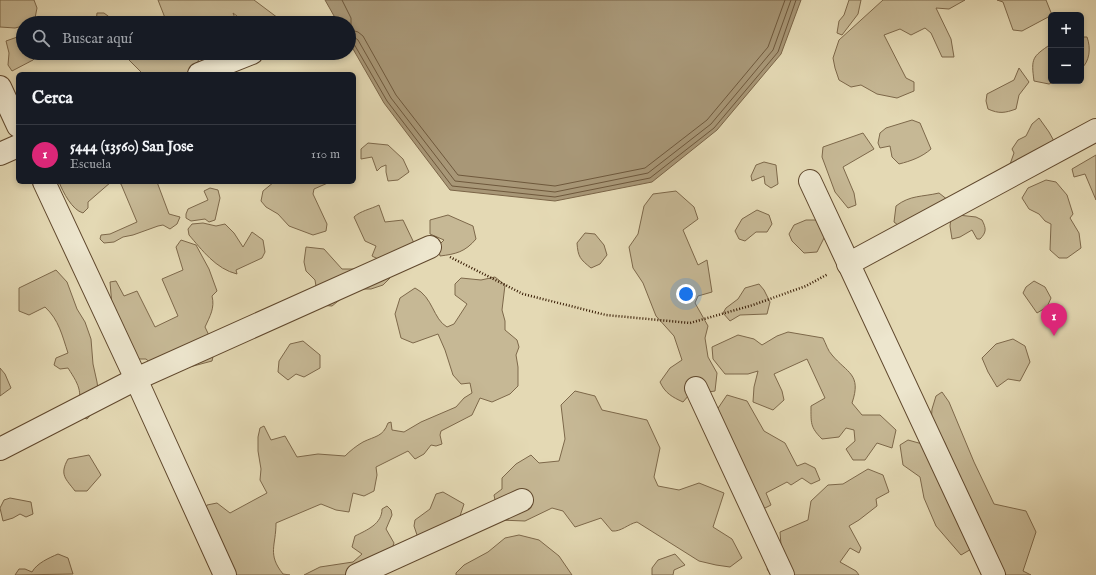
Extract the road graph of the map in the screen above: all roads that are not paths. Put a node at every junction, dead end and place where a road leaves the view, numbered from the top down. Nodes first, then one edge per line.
1 (234, 60) edge
2 (204, 72) edge
3 (0, 87) edge
4 (16, 122) edge
5 (1096, 130) edge
6 (16, 147) edge
7 (0, 154) edge
8 (810, 180) dead end
9 (45, 184) edge
10 (430, 247) road end
11 (848, 264) junction
12 (136, 379) junction
13 (696, 388) dead end
14 (0, 449) edge
15 (522, 500) dead end
16 (225, 575) edge
17 (357, 575) edge
18 (783, 575) edge
19 (994, 575) edge

1 - 2 street
3 - 4 street
5 - 11 street
6 - 7 street
8 - 11 street
9 - 12 street
10 - 12 street
11 - 19 street
12 - 14 street
12 - 16 street
13 - 18 street
15 - 17 street

